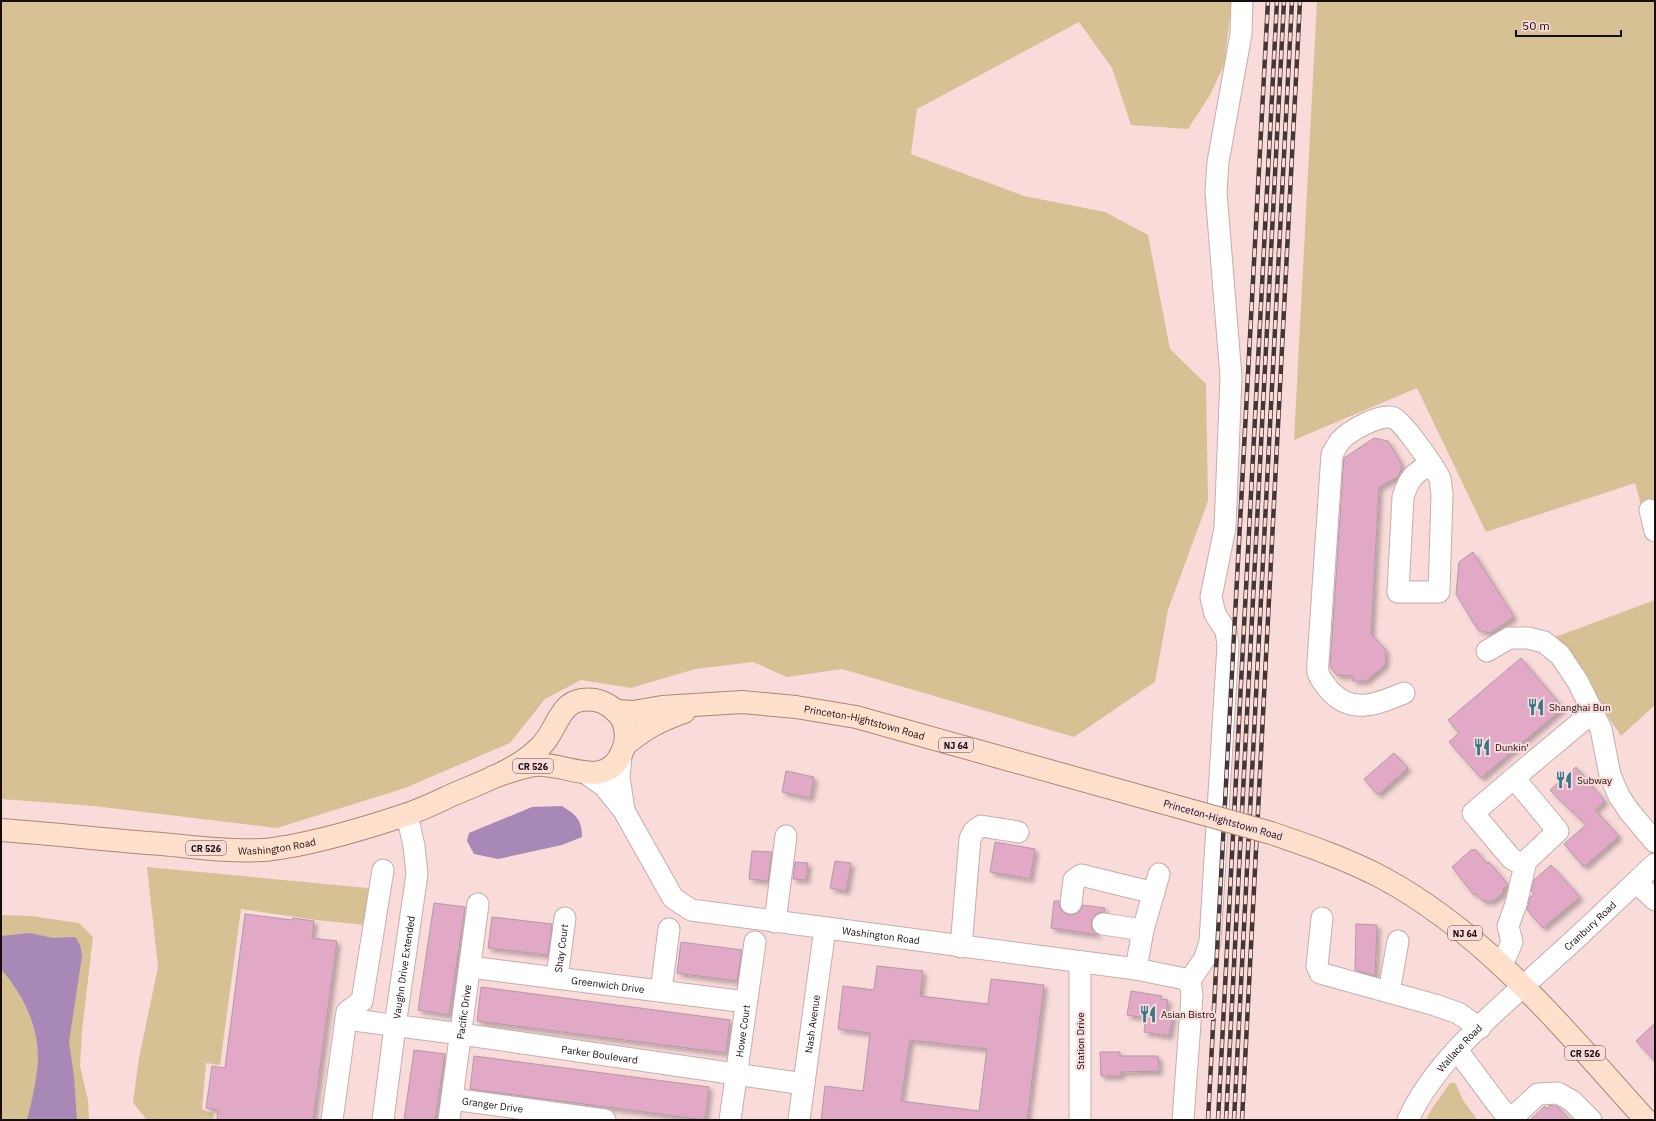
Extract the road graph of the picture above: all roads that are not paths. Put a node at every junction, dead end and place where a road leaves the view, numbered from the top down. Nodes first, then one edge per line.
1 (1242, 1) edge
2 (1431, 464) junction
3 (1650, 510) dead end
4 (1655, 531) edge
5 (1487, 652) dead end
6 (1404, 693) dead end
7 (708, 704) junction
8 (615, 711) junction
9 (1594, 711) junction
10 (553, 730) junction
11 (623, 751) junction
12 (581, 772) junction
13 (493, 777) junction
14 (1514, 778) junction
15 (624, 811) junction
16 (407, 815) junction
17 (1, 830) edge
18 (1018, 832) dead end
19 (786, 836) dead end
20 (1655, 842) edge
21 (1526, 861) junction
22 (1655, 864) edge
23 (383, 870) dead end
24 (1636, 882) junction
25 (1655, 900) edge
26 (1071, 903) dead end
27 (478, 904) dead end
28 (565, 918) dead end
29 (1322, 918) dead end
30 (775, 922) junction
31 (1103, 924) dead end
32 (825, 928) junction
33 (669, 929) dead end
34 (1143, 930) junction
35 (1398, 941) dead end
36 (755, 942) dead end
37 (961, 946) junction
38 (1080, 962) junction
39 (1502, 965) junction
40 (470, 967) junction
41 (1136, 969) junction
42 (556, 978) junction
43 (1190, 980) junction
44 (1524, 986) junction
45 (661, 991) junction
46 (1389, 992) junction
47 (746, 1002) junction
48 (346, 1019) junction
49 (395, 1026) junction
50 (1480, 1028) junction
51 (462, 1034) junction
52 (1457, 1050) junction
53 (736, 1075) junction
54 (804, 1084) junction
55 (452, 1099) junction
56 (332, 1120) edge
57 (383, 1120) edge
58 (449, 1120) edge
59 (605, 1120) edge
60 (730, 1120) edge
61 (799, 1120) edge
62 (1080, 1120) edge
63 (1183, 1120) edge
64 (1408, 1120) edge
65 (1516, 1120) edge
66 (1591, 1120) edge
67 (1646, 1120) edge

1 - 43 street
2 - 2 street
2 - 6 street
3 - 4 street
5 - 9 street
7 - 8 main road, Princeton-Hightstown Road / NJ 64
7 - 11 main road, Princeton-Hightstown Road / NJ 64
7 - 39 main road, Princeton-Hightstown Road / NJ 64, bridge
8 - 10 main road, Washington Road / CR 526
8 - 11 main road
9 - 14 street
9 - 20 street
10 - 12 main road
10 - 13 main road, Washington Road / CR 526
11 - 12 main road, Washington Road / CR 526
11 - 15 street, Washington Road
12 - 13 main road, Washington Road / CR 526
12 - 15 street, Washington Road
13 - 16 main road, Washington Road / CR 526
14 - 21 street
14 - 21 street
15 - 30 street, Washington Road
16 - 17 main road, Washington Road / CR 526
16 - 49 street, Vaughn Drive Extended
18 - 37 street
19 - 30 street
21 - 39 street
22 - 24 street, Cranbury Road
23 - 48 street
24 - 25 street
24 - 44 street, Cranbury Road
26 - 34 street
27 - 40 street, Pacific Drive
28 - 42 street, Shay Court
29 - 46 street
30 - 32 street, Washington Road
31 - 34 street
32 - 37 street, Washington Road
32 - 54 street, Nash Avenue
33 - 45 street
34 - 41 street
35 - 46 street
36 - 47 street, Howe Court
37 - 38 street, Washington Road
38 - 41 street, Washington Road
38 - 62 street, Station Drive
39 - 44 main road, Princeton-Hightstown Road / NJ 64
40 - 42 street, Greenwich Drive
40 - 51 street, Pacific Drive
41 - 43 street, Washington Road
42 - 45 street, Greenwich Drive
43 - 63 street
44 - 50 street, Wallace Road
44 - 67 main road, Princeton-Hightstown Road / CR 526
45 - 47 street, Greenwich Drive
46 - 50 street
47 - 53 street, Howe Court
48 - 49 street, Parker Boulevard
48 - 56 street
49 - 51 street, Parker Boulevard
49 - 57 street, Vaughn Drive Extended
50 - 52 street, Wallace Road
51 - 53 street, Parker Boulevard
51 - 55 street, Pacific Drive
52 - 64 street, Wallace Road
52 - 65 street
53 - 54 street, Parker Boulevard
53 - 60 street, Howe Court
54 - 61 street, Nash Avenue
55 - 58 street, Pacific Drive
55 - 59 street, Granger Drive
65 - 66 street

